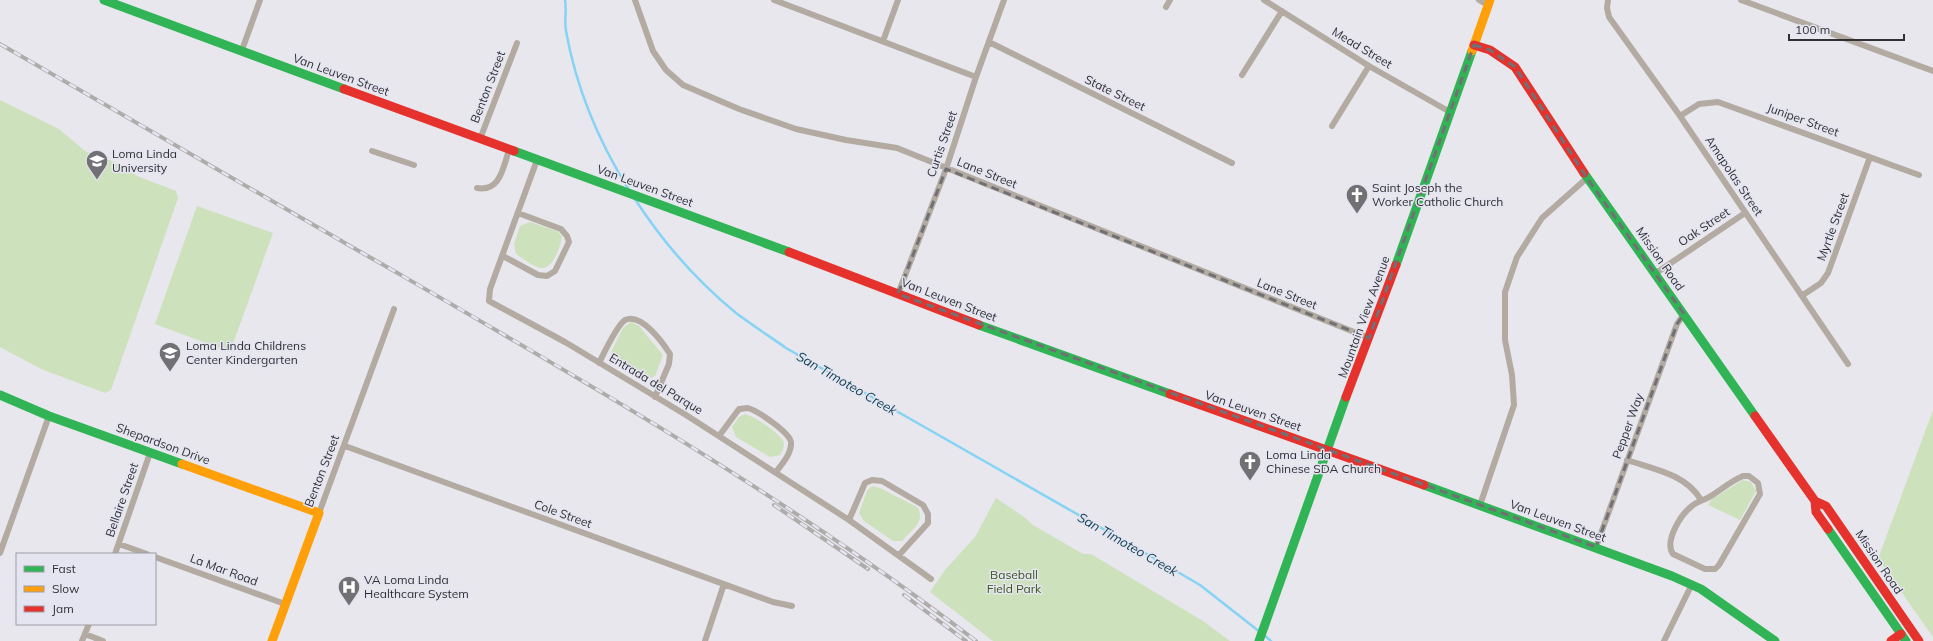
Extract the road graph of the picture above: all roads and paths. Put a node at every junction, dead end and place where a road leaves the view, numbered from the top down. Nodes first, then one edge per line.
1 (104, 0) edge
2 (260, 0) edge
3 (635, 0) edge
4 (774, 0) edge
5 (898, 0) edge
6 (1004, 0) edge
7 (1170, 0) edge
8 (1264, 0) edge
9 (1479, 0) edge
10 (1608, 0) edge
11 (1741, 0) edge
12 (1489, 2) edge
13 (791, 3) edge
14 (1166, 7) dead end
15 (1282, 11) junction
16 (883, 41) junction
17 (989, 42) junction
18 (517, 43) dead end
19 (1474, 45) junction
20 (242, 50) junction
21 (1369, 66) junction
22 (1933, 70) edge
23 (1242, 75) dead end
24 (976, 77) junction
25 (1450, 112) junction
26 (1680, 116) junction
27 (1332, 126) dead end
28 (480, 139) junction
29 (509, 150) junction
30 (372, 151) dead end
31 (1870, 157) junction
32 (537, 160) junction
33 (1232, 163) dead end
34 (414, 165) dead end
35 (946, 169) junction
36 (1919, 175) dead end
37 (1587, 178) junction
38 (477, 188) dead end
39 (518, 212) junction
40 (1745, 213) junction
41 (502, 256) junction
42 (1656, 273) junction
43 (898, 294) junction
44 (1802, 295) junction
45 (394, 309) dead end
46 (1684, 314) junction
47 (1369, 338) junction
48 (599, 363) junction
49 (1848, 364) dead end
50 (0, 395) edge
51 (655, 396) junction
52 (49, 416) junction
53 (720, 436) junction
54 (345, 446) junction
55 (1326, 449) junction
56 (150, 452) junction
57 (1627, 460) junction
58 (776, 472) junction
59 (1701, 500) junction
60 (1815, 501) junction
61 (1480, 505) junction
62 (319, 513) junction
63 (849, 520) junction
64 (118, 544) junction
65 (1596, 547) junction
66 (0, 553) edge
67 (115, 553) edge
68 (144, 553) edge
69 (899, 555) junction
70 (156, 557) edge
71 (931, 579) dead end
72 (724, 584) junction
73 (1692, 584) junction
74 (286, 604) junction
75 (792, 606) dead end
76 (89, 625) edge
77 (85, 634) junction
78 (1904, 637) edge
79 (82, 641) edge
80 (103, 641) edge
81 (272, 641) edge
82 (706, 641) edge
83 (1259, 641) edge
84 (1664, 641) edge
85 (1775, 641) edge
86 (1890, 641) edge
87 (1919, 641) edge

1 - 20 street, Van Leuven Street
2 - 20 street
3 - 35 street, Lane Street
4 - 13 street
5 - 16 street
6 - 17 street, Curtis Street
7 - 14 street
8 - 15 street, Mead Street
9 - 12 street
10 - 26 street, Amapolas Street
11 - 22 street
12 - 19 street, Mountain View Avenue
13 - 16 street
15 - 21 street, Mead Street
15 - 23 street
16 - 24 street
17 - 24 street, Curtis Street
17 - 33 street, State Street
18 - 28 street, Benton Street
19 - 25 street, Mountain View Avenue
19 - 37 street, Mission Road
20 - 28 street, Van Leuven Street
21 - 25 street, Mead Street
21 - 27 street
24 - 35 street, Curtis Street
25 - 47 street, Mountain View Avenue
26 - 31 street, Juniper Street
26 - 40 street, Amapolas Street
28 - 29 street, Van Leuven Street
29 - 32 street, Van Leuven Street
29 - 38 street
30 - 34 street
31 - 36 street, Juniper Street
31 - 44 street, Myrtle Street
32 - 39 street, Entrada del Parque
32 - 43 street, Van Leuven Street
35 - 43 street, Curtis Street
35 - 47 street, Lane Street
37 - 42 street, Mission Road
37 - 61 street
39 - 41 street, Entrada del Parque
39 - 41 street
40 - 42 street, Oak Street
40 - 44 street, Amapolas Street
41 - 48 street, Entrada del Parque
42 - 46 street, Mission Road
43 - 55 street, Van Leuven Street
44 - 49 street, Amapolas Street
45 - 54 street, Benton Street
46 - 57 street, Pepper Way
46 - 60 street, Mission Road
47 - 55 street, Mountain View Avenue
48 - 51 street, Entrada del Parque
48 - 51 street
50 - 52 street, Shepardson Drive
51 - 53 street, Entrada del Parque
52 - 56 street, Shepardson Drive
52 - 66 street
53 - 58 street, Entrada del Parque
53 - 58 street
54 - 62 street, Benton Street
54 - 72 street, Cole Street
55 - 61 street, Van Leuven Street
55 - 83 street, Mountain View Avenue
56 - 62 street, Shepardson Drive
56 - 64 street, Bellaire Street
57 - 59 street
57 - 65 street, Pepper Way
58 - 63 street, Entrada del Parque
59 - 59 street
60 - 78 street, Mission Road
60 - 87 street, Mission Road
61 - 65 street, Van Leuven Street
62 - 74 street, Benton Street
63 - 69 street, Entrada del Parque
63 - 69 street
64 - 67 street, Bellaire Street
64 - 68 street
65 - 73 street, Van Leuven Street
69 - 71 street, Entrada del Parque
70 - 74 street, La Mar Road
72 - 75 street, Cole Street
72 - 82 street
73 - 84 street
73 - 85 street, Van Leuven Street
74 - 81 street, Benton Street
76 - 77 street
77 - 79 street
77 - 80 street
78 - 86 street

